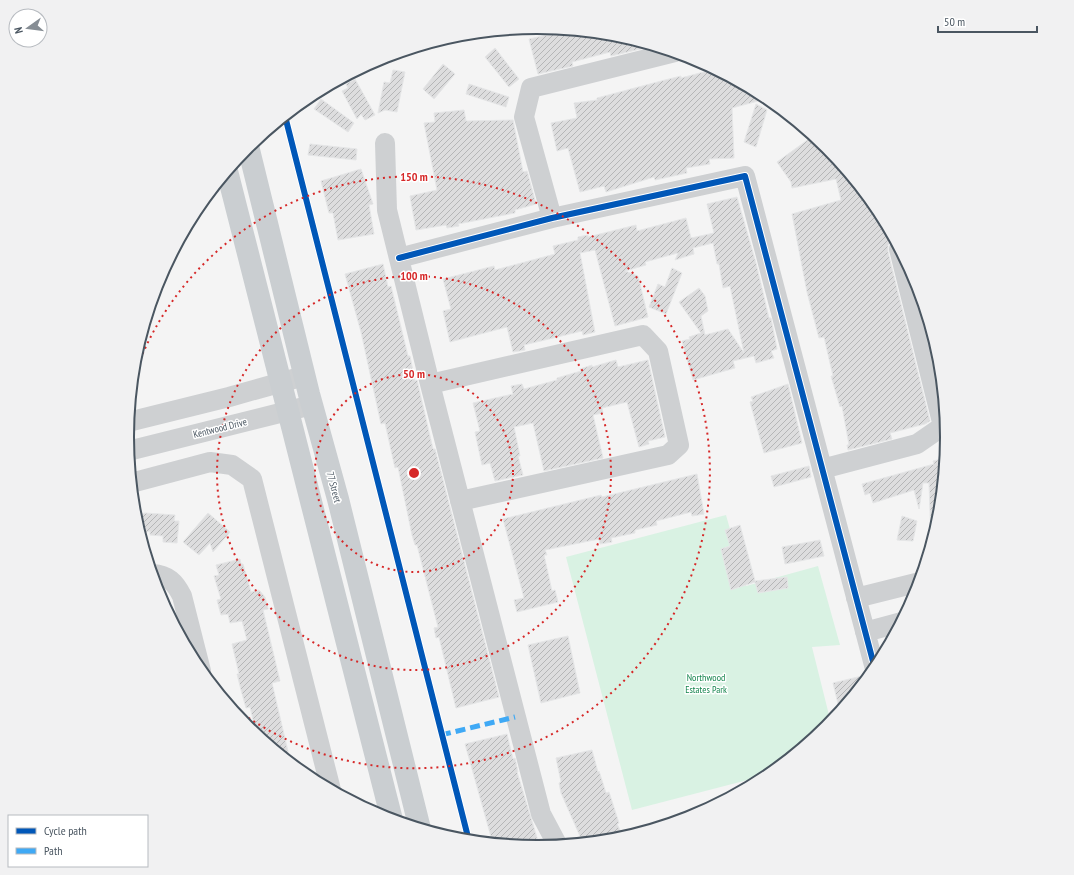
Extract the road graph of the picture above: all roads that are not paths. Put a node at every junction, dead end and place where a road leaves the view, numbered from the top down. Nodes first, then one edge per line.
1 (665, 54) edge
2 (385, 143) dead end
3 (251, 153) edge
4 (228, 178) edge
5 (552, 218) junction
6 (399, 258) junction
7 (904, 271) edge
8 (304, 376) junction
9 (279, 384) junction
10 (430, 384) junction
11 (300, 408) junction
12 (940, 414) edge
13 (134, 420) edge
14 (940, 428) edge
15 (134, 449) edge
16 (822, 469) junction
17 (136, 482) edge
18 (460, 501) junction
19 (158, 575) edge
20 (913, 584) edge
21 (856, 598) junction
22 (894, 624) edge
23 (865, 632) junction
24 (195, 651) edge
25 (873, 661) edge
26 (329, 783) edge
27 (390, 813) edge
28 (419, 823) edge
29 (555, 840) edge

1 - 5 street
2 - 6 street
3 - 8 main road
4 - 9 main road
5 - 6 street
5 - 16 street
6 - 10 street
7 - 12 street
8 - 9 street
8 - 11 main road
9 - 11 main road
9 - 13 street
10 - 18 street
10 - 18 street
11 - 15 street, Kentwood Drive
11 - 27 main road
11 - 28 main road, 77 Street
14 - 16 street
16 - 21 street
17 - 26 street
18 - 29 street
19 - 24 street
20 - 21 street
21 - 23 street
22 - 23 street
23 - 25 street

